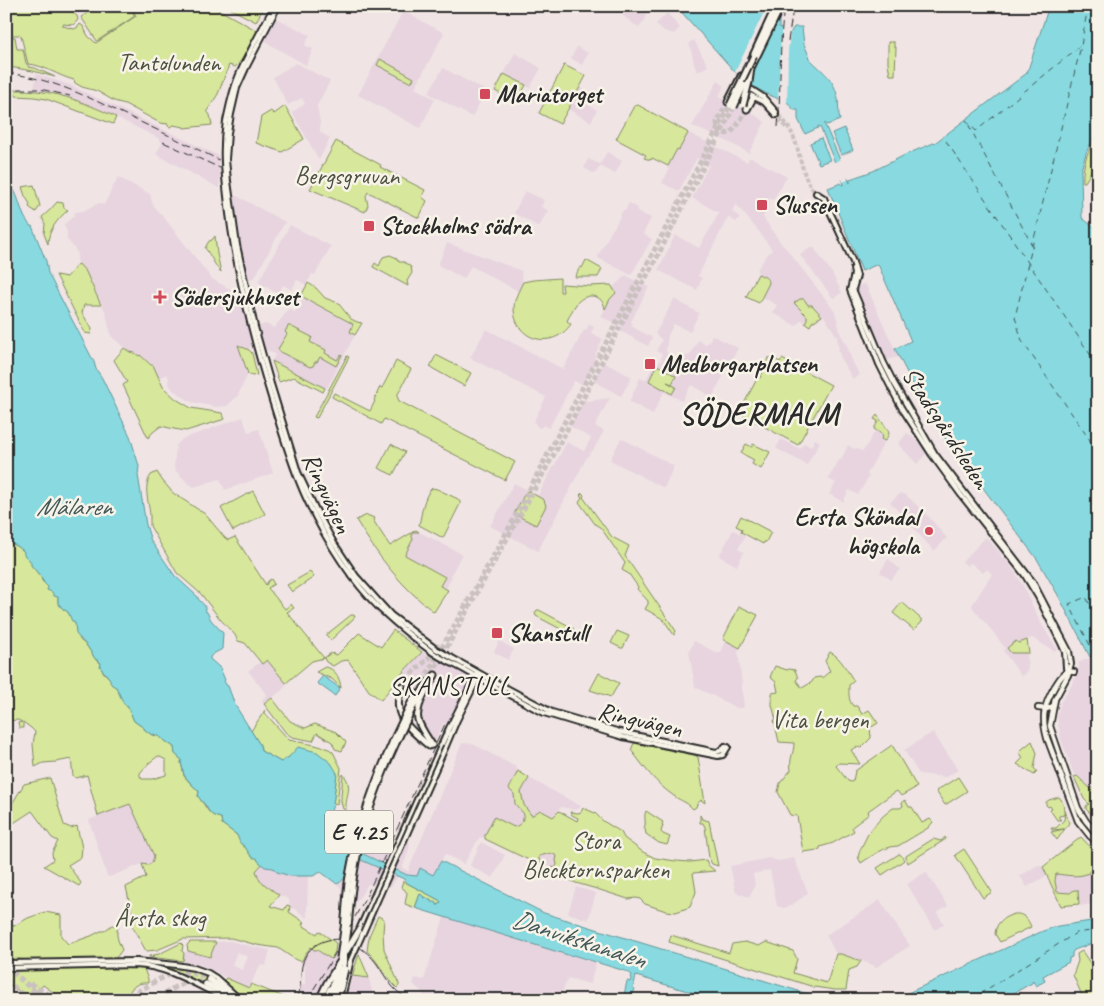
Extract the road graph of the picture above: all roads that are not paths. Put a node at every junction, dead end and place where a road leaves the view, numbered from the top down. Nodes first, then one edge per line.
1 (274, 6) edge
2 (278, 6) edge
3 (776, 6) edge
4 (781, 6) edge
5 (254, 49) junction
6 (751, 68) junction
7 (738, 83) joint
8 (754, 95) junction
9 (730, 104) junction
10 (776, 114) tunnel mouth
11 (815, 193) tunnel mouth
12 (922, 436) junction
13 (1066, 664) junction
14 (1070, 673) junction
15 (434, 674) tunnel mouth
16 (478, 675) junction
17 (1060, 677) junction
18 (402, 686) tunnel mouth
19 (416, 694) tunnel mouth
20 (529, 703) junction
21 (1054, 704) junction
22 (414, 707) junction
23 (1044, 708) junction
24 (1049, 724) junction
25 (444, 746) junction
26 (1098, 835) edge
27 (1098, 843) edge
28 (346, 929) junction
29 (358, 932) joint
30 (350, 962) joint
31 (6, 963) edge
32 (6, 968) edge
33 (330, 999) edge
34 (228, 1000) edge
35 (232, 1000) edge
36 (240, 1000) edge

1 - 5 main road, Ringvägen
2 - 5 main road, Ringvägen
3 - 9 highway, bridge
4 - 6 highway, bridge
5 - 16 main road, Ringvägen
6 - 8 highway, bridge
6 - 9 highway, bridge
7 - 8 main road
7 - 9 highway
8 - 10 main road
11 - 12 main road, Stadsgårdsleden
12 - 13 main road, Stadsgårdsleden
12 - 14 main road, Stadsgårdsleden
13 - 14 main road, Stadsgårdsleden
13 - 17 main road
14 - 17 main road
14 - 21 main road
15 - 22 highway, E 4.25
16 - 20 main road, Ringvägen
16 - 25 main road
17 - 23 main road
18 - 22 highway
19 - 22 highway, E 4.25
20 - 20 main road, Ringvägen
21 - 23 main road
21 - 24 main road
22 - 28 highway, E 4.25, bridge
23 - 24 main road
23 - 27 main road
24 - 26 main road
25 - 29 main road
25 - 30 main road, bridge
28 - 33 highway, bridge
28 - 33 highway, bridge
29 - 33 highway, bridge
30 - 33 highway, bridge
31 - 36 main road
32 - 34 main road
35 - 36 highway

